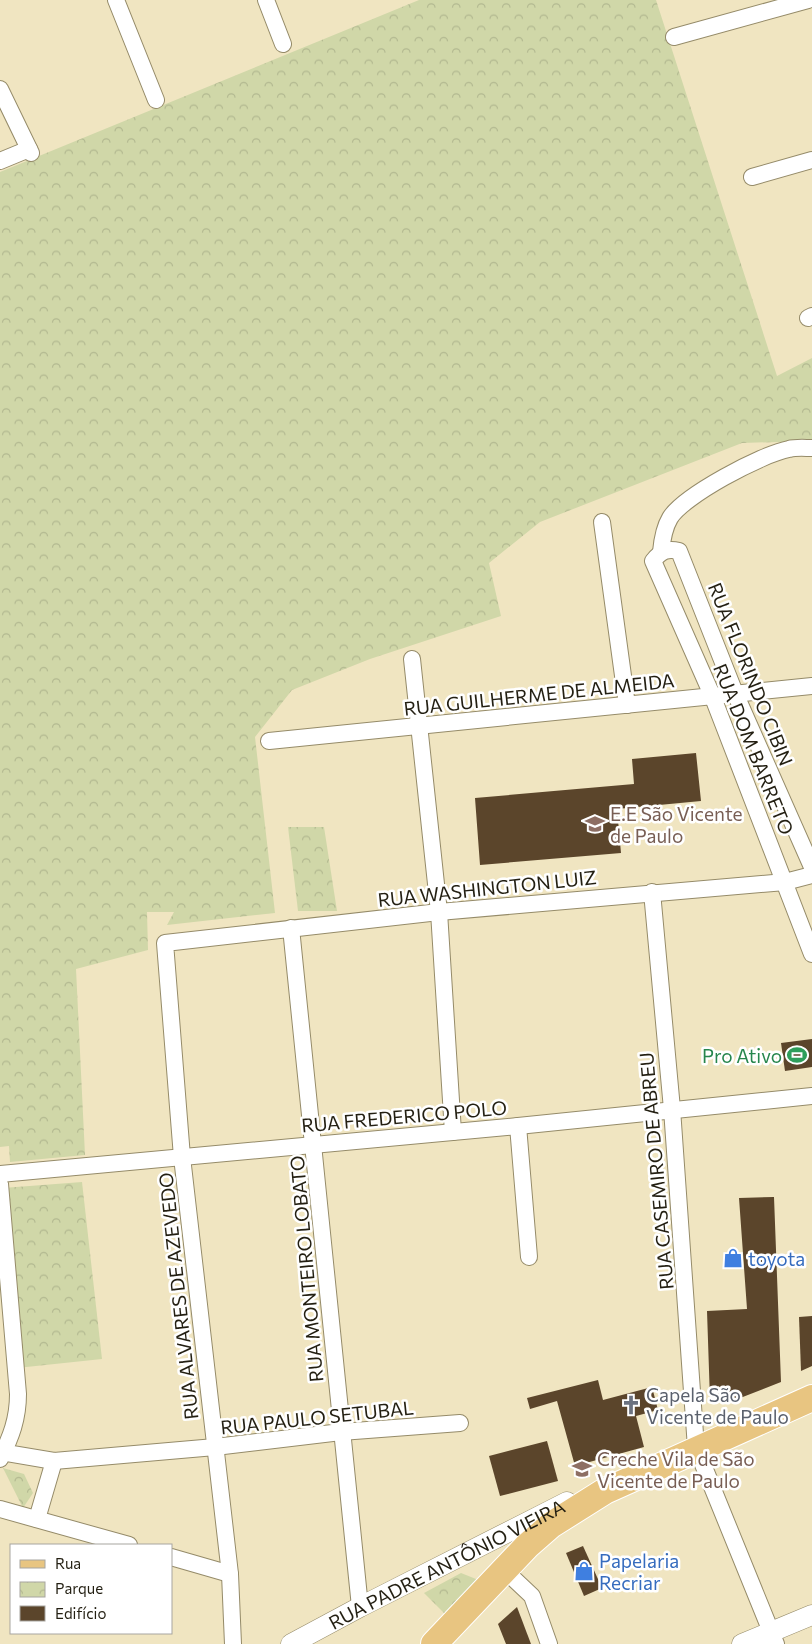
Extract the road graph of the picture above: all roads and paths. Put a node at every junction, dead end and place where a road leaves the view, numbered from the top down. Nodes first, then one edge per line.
1 (116, 0) edge
2 (266, 0) edge
3 (808, 0) edge
4 (674, 37) dead end
5 (283, 44) dead end
6 (0, 89) edge
7 (156, 100) dead end
8 (812, 160) edge
9 (0, 161) edge
10 (752, 177) dead end
11 (812, 448) edge
12 (602, 522) dead end
13 (657, 556) junction
14 (412, 659) dead end
15 (812, 686) edge
16 (735, 693) junction
17 (712, 696) junction
18 (627, 705) junction
19 (421, 727) junction
20 (269, 740) dead end
21 (812, 868) edge
22 (812, 875) edge
23 (785, 882) junction
24 (652, 892) junction
25 (439, 912) junction
26 (291, 928) junction
27 (165, 943) joint
28 (812, 954) edge
29 (812, 1096) edge
30 (672, 1109) junction
31 (518, 1126) junction
32 (453, 1132) junction
33 (314, 1144) junction
34 (182, 1156) junction
35 (0, 1174) edge
36 (0, 1184) edge
37 (529, 1257) dead end
38 (4, 1290) edge
39 (812, 1398) edge
40 (812, 1415) edge
41 (460, 1423) dead end
42 (341, 1432) junction
43 (215, 1447) junction
44 (1, 1455) edge
45 (699, 1455) junction
46 (54, 1461) junction
47 (605, 1491) junction
48 (0, 1509) edge
49 (37, 1519) junction
50 (125, 1544) edge
51 (172, 1557) edge
52 (230, 1574) junction
53 (514, 1579) junction
54 (360, 1607) junction
55 (812, 1615) edge
56 (774, 1638) edge
57 (233, 1644) edge
58 (291, 1644) edge
59 (434, 1644) edge
60 (452, 1644) edge
61 (549, 1644) edge
62 (742, 1644) edge

1 - 7 street
2 - 5 street
3 - 4 street
6 - 9 street
8 - 10 street
11 - 13 street
12 - 18 street
13 - 16 street, RUA FLORINDO CIBIN
13 - 17 street, RUA DOM BARRETO
14 - 19 street
15 - 16 street, RUA GUILHERME DE ALMEIDA
16 - 17 street, RUA GUILHERME DE ALMEIDA
16 - 21 street, RUA FLORINDO CIBIN
17 - 18 street, RUA GUILHERME DE ALMEIDA
17 - 23 street, RUA DOM BARRETO
18 - 19 street, RUA GUILHERME DE ALMEIDA
19 - 20 street, RUA GUILHERME DE ALMEIDA
19 - 25 street
22 - 23 street, RUA WASHINGTON LUIZ
23 - 24 street, RUA WASHINGTON LUIZ
23 - 28 street, RUA DOM BARRETO
24 - 25 street, RUA WASHINGTON LUIZ
24 - 30 street, RUA CASEMIRO DE ABREU
25 - 26 street, RUA WASHINGTON LUIZ
25 - 32 street
26 - 27 street, RUA WASHINGTON LUIZ
26 - 33 street, RUA MONTEIRO LOBATO
27 - 34 street, RUA ALVARES DE AZEVEDO
29 - 30 street, RUA FREDERICO POLO
30 - 31 street, RUA FREDERICO POLO
30 - 45 street, RUA CASEMIRO DE ABREU
31 - 32 street, RUA FREDERICO POLO
31 - 37 street
32 - 33 street, RUA FREDERICO POLO
33 - 34 street, RUA FREDERICO POLO
33 - 42 street, RUA MONTEIRO LOBATO
34 - 35 street, RUA FREDERICO POLO
34 - 43 street, RUA ALVARES DE AZEVEDO
36 - 38 street
38 - 44 street
39 - 45 main road
40 - 45 main road
41 - 42 street, RUA PAULO SETUBAL
42 - 43 street, RUA PAULO SETUBAL
42 - 54 street, RUA MONTEIRO LOBATO
43 - 46 street, RUA PAULO SETUBAL
43 - 52 street, RUA ALVARES DE AZEVEDO
44 - 46 street, RUA PAULO SETUBAL
45 - 47 main road
45 - 53 main road
45 - 56 street, RUA CASEMIRO DE ABREU
46 - 49 street
47 - 54 street, RUA PADRE ANTÔNIO VIEIRA
47 - 59 main road
48 - 49 street
49 - 50 street
51 - 52 street
52 - 57 street, RUA ALVARES DE AZEVEDO
53 - 60 main road
53 - 61 street
54 - 58 street, RUA PADRE ANTÔNIO VIEIRA
55 - 56 street
56 - 62 street

